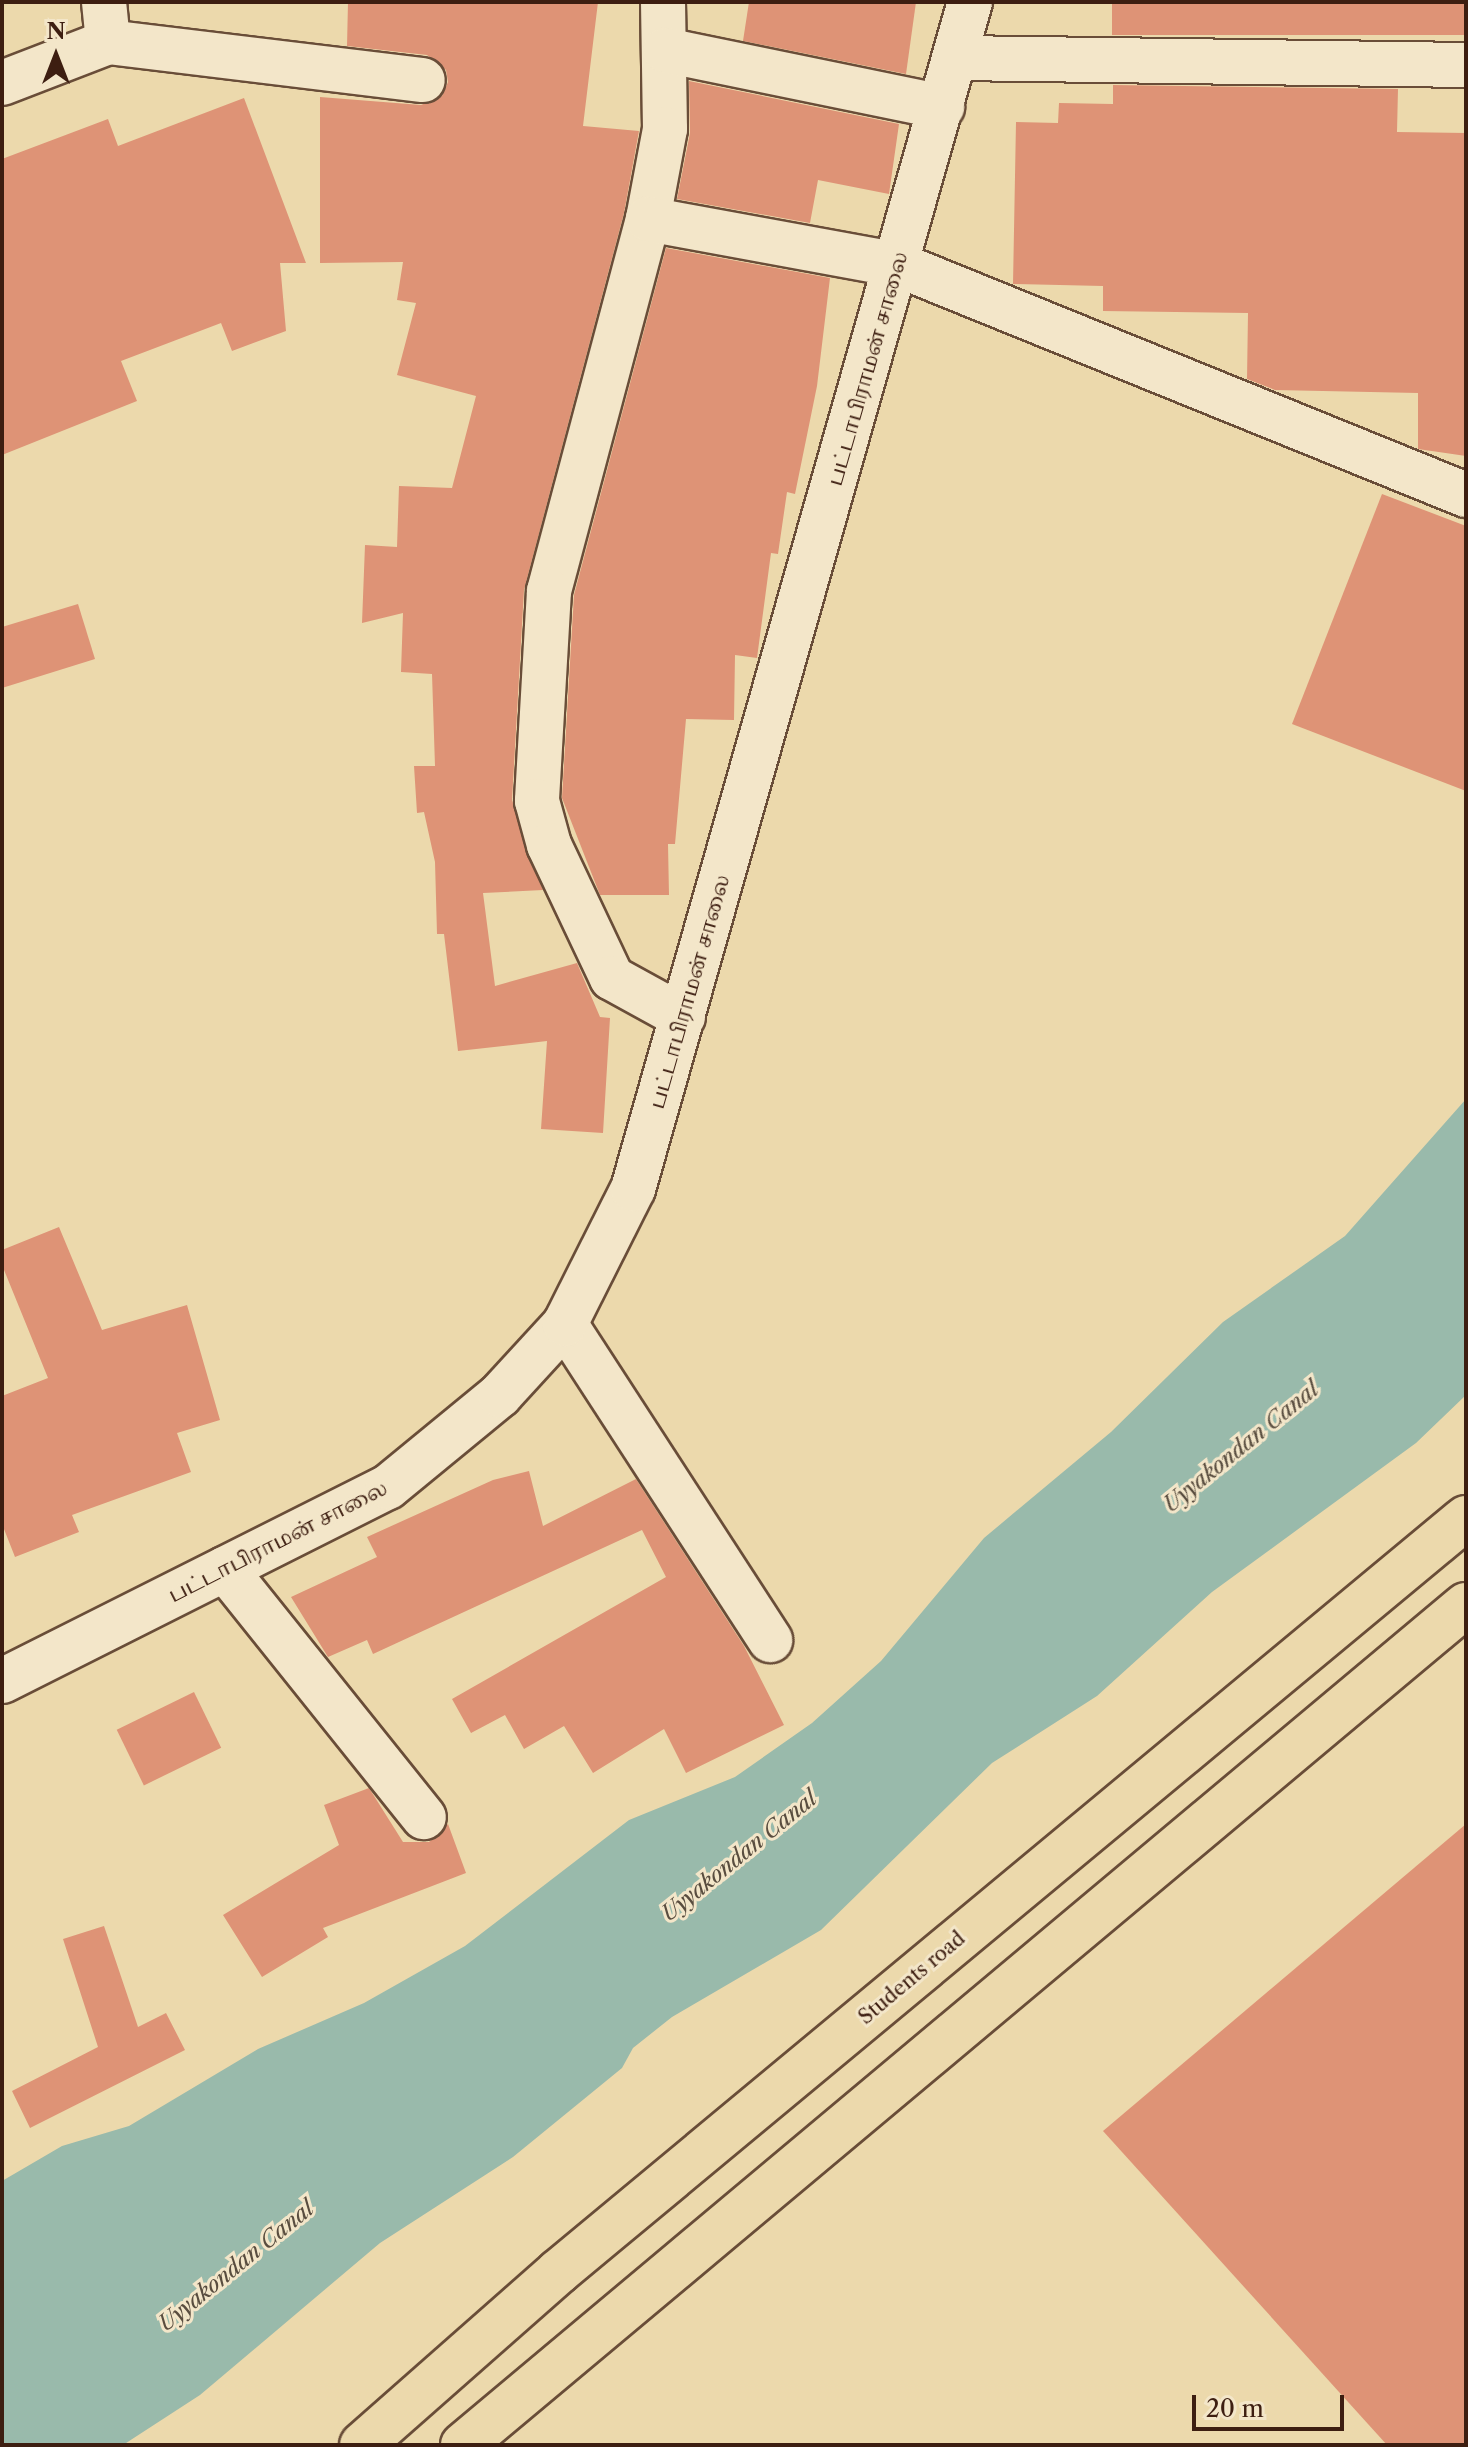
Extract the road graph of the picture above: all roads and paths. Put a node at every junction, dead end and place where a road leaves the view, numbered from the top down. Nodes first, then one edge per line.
1 (663, 2) edge
2 (970, 2) edge
3 (106, 22) edge
4 (665, 50) junction
5 (955, 58) junction
6 (1466, 65) edge
7 (423, 80) dead end
8 (2, 83) edge
9 (942, 107) junction
10 (648, 219) junction
11 (899, 265) junction
12 (1466, 495) edge
13 (683, 1017) junction
14 (565, 1324) junction
15 (1466, 1518) edge
16 (225, 1569) junction
17 (1466, 1605) edge
18 (770, 1640) dead end
19 (2, 1681) edge
20 (424, 1817) dead end
21 (362, 2445) edge
22 (463, 2445) edge

1 - 4 street
2 - 5 street, பட்டாபிராமன் சாலை
3 - 7 street
3 - 8 street
4 - 9 street
4 - 10 street
5 - 6 street
5 - 9 street, பட்டாபிராமன் சாலை
9 - 11 street, பட்டாபிராமன் சாலை
10 - 11 street
10 - 13 street
11 - 12 street
11 - 13 street, பட்டாபிராமன் சாலை
13 - 14 street, பட்டாபிராமன் சாலை
14 - 16 street, பட்டாபிராமன் சாலை
14 - 18 street
15 - 21 main road, Students road
16 - 19 street, பட்டாபிராமன் சாலை
16 - 20 street
17 - 22 main road

